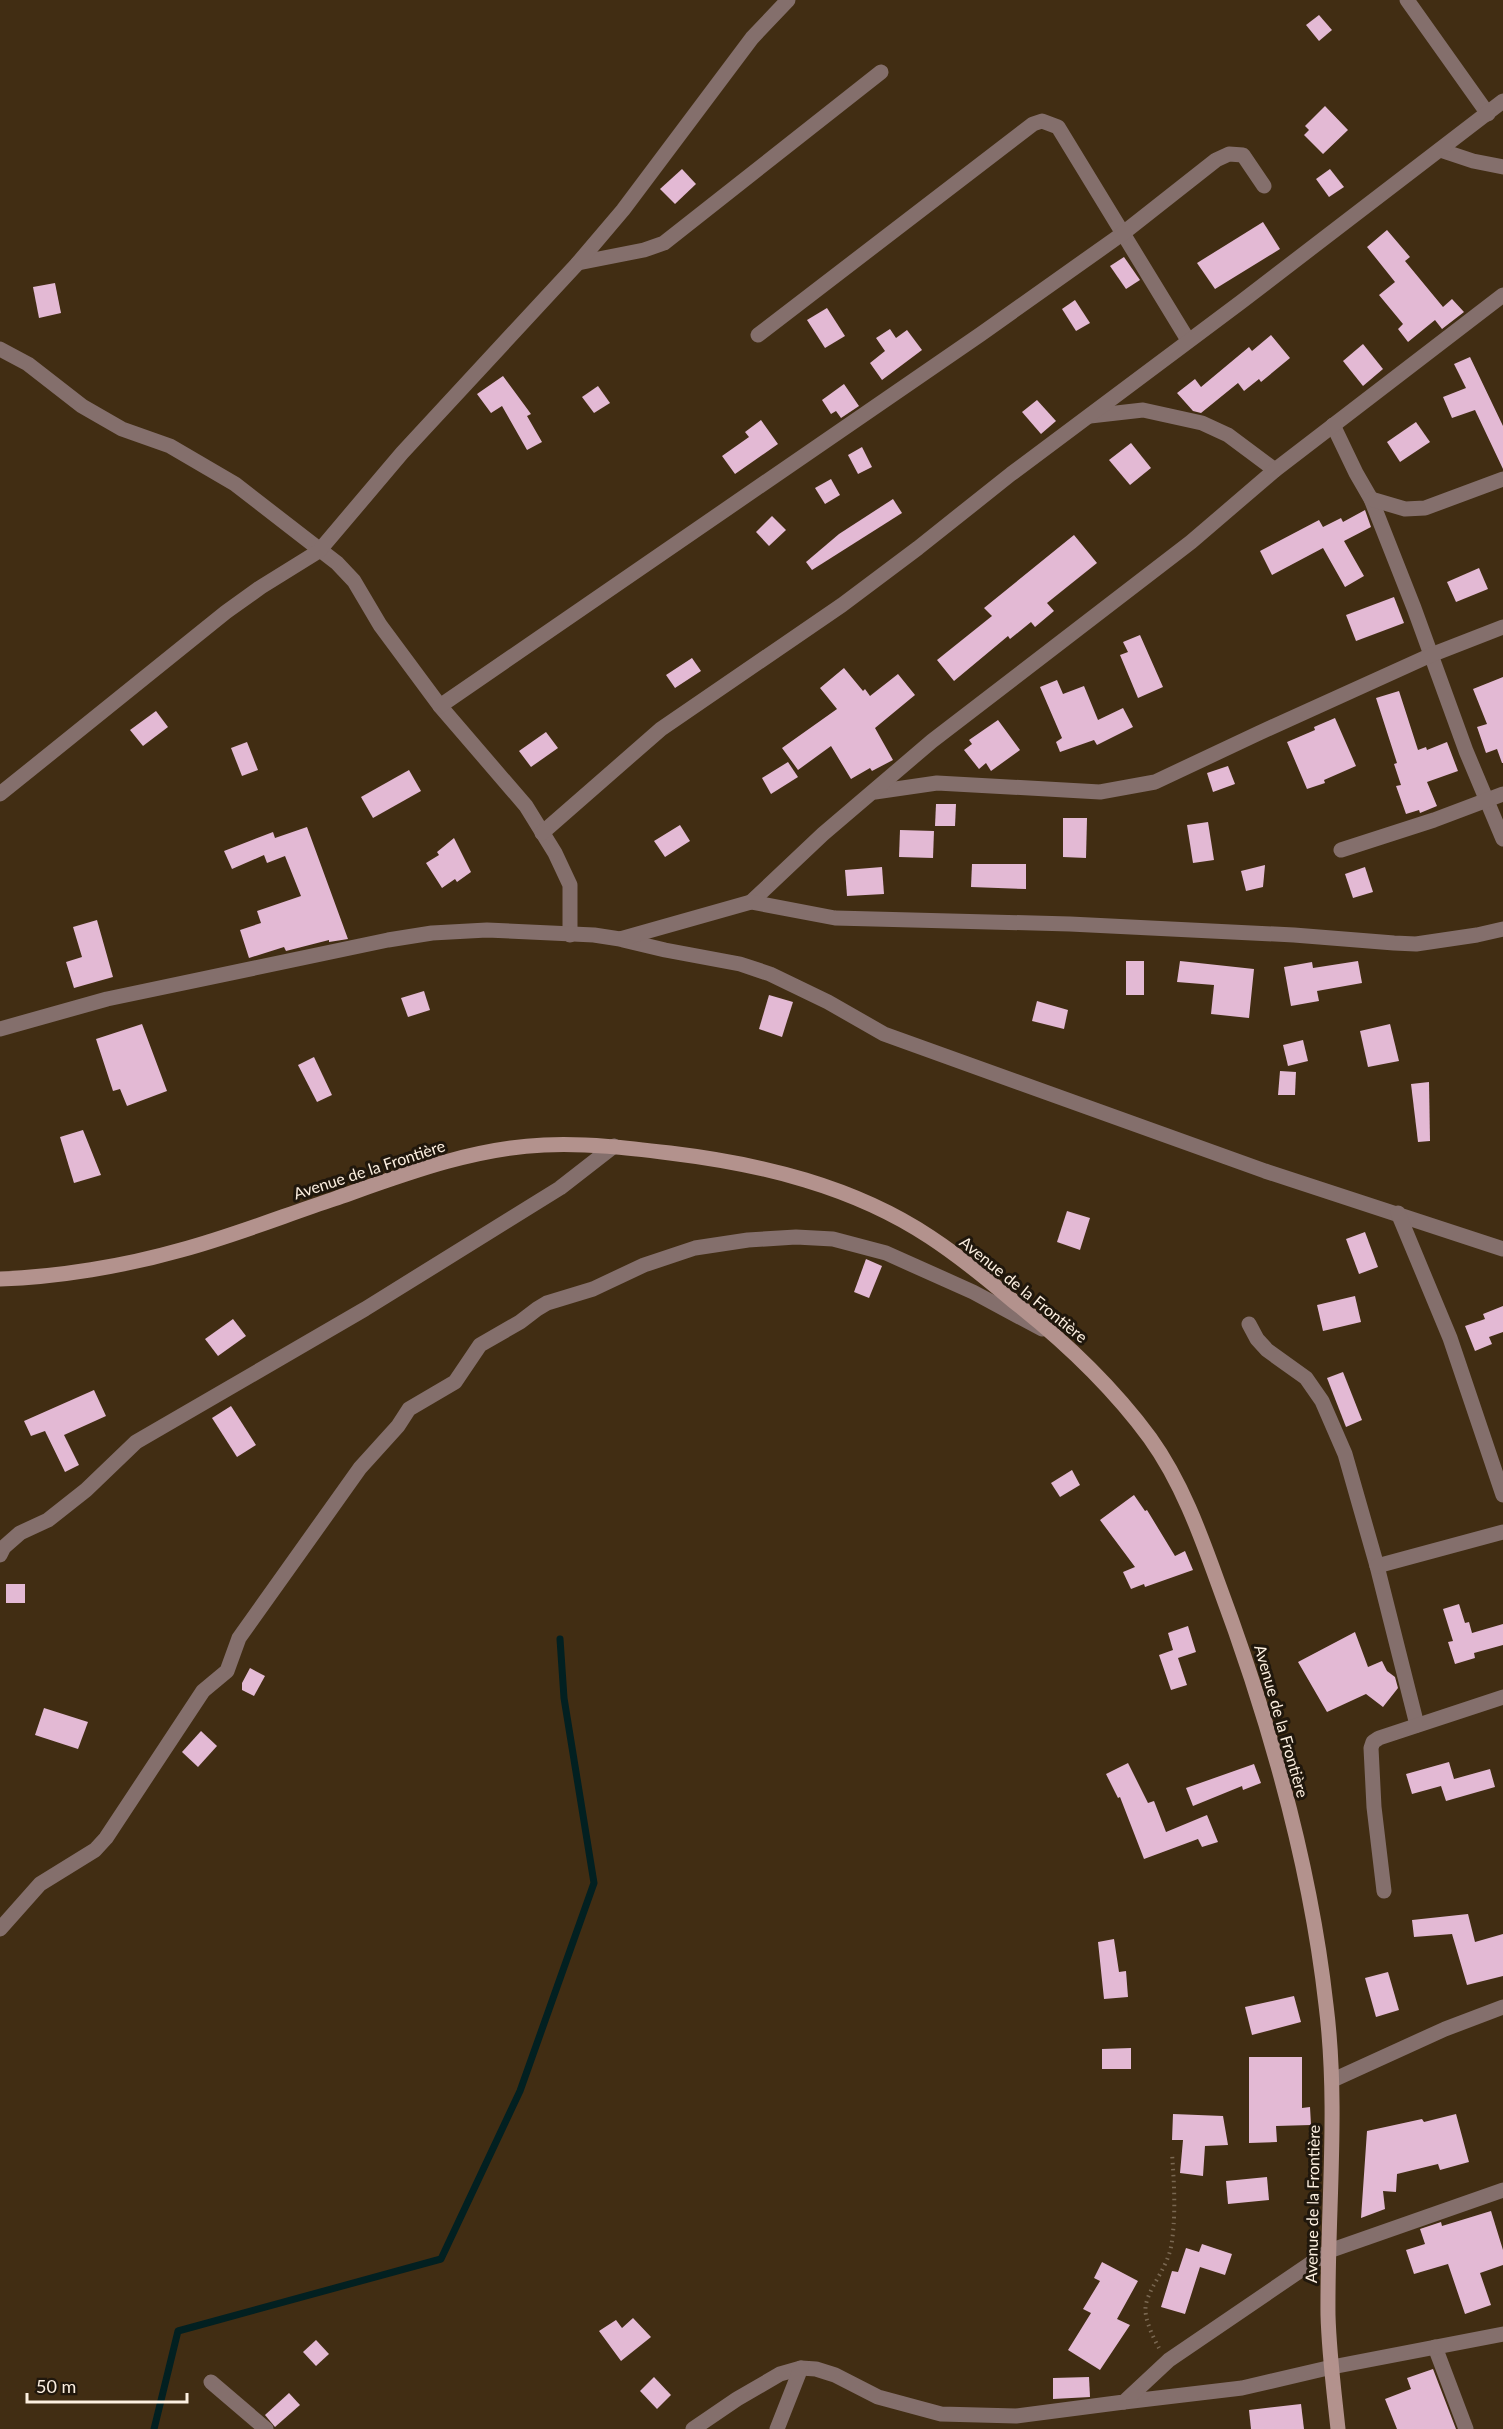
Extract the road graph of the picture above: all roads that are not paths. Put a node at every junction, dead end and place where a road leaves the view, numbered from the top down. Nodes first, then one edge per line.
1 (789, 0) edge
2 (1407, 0) edge
3 (881, 72) dead end
4 (1503, 101) edge
5 (1488, 114) junction
6 (1440, 150) junction
7 (1503, 167) edge
8 (1264, 186) dead end
9 (1122, 234) junction
10 (578, 263) junction
11 (1503, 295) edge
12 (758, 334) dead end
13 (1188, 340) junction
14 (0, 349) edge
15 (1090, 416) junction
16 (1332, 425) junction
17 (1275, 470) junction
18 (1503, 479) edge
19 (1371, 499) junction
20 (319, 551) junction
21 (1503, 627) edge
22 (1431, 656) junction
23 (440, 706) junction
24 (872, 792) junction
25 (0, 794) edge
26 (1503, 794) edge
27 (1485, 800) junction
28 (542, 833) junction
29 (1503, 839) edge
30 (1341, 850) dead end
31 (752, 902) junction
32 (1503, 929) edge
33 (570, 935) junction
34 (620, 939) junction
35 (0, 1029) edge
36 (614, 1146) junction
37 (1398, 1213) junction
38 (1503, 1249) edge
39 (0, 1279) edge
40 (1249, 1324) dead end
41 (1063, 1340) junction
42 (1503, 1495) edge
43 (1503, 1532) edge
44 (0, 1555) edge
45 (1377, 1566) junction
46 (1503, 1697) edge
47 (1417, 1725) junction
48 (1384, 1891) dead end
49 (0, 1929) edge
50 (1503, 2007) edge
51 (1333, 2080) junction
52 (1503, 2190) edge
53 (1329, 2251) junction
54 (1503, 2334) edge
55 (1435, 2347) junction
56 (1332, 2367) junction
57 (801, 2368) junction
58 (211, 2382) dead end
59 (1125, 2402) junction
60 (1014, 2423) edge
61 (266, 2429) edge
62 (693, 2429) edge
63 (777, 2429) edge
64 (1338, 2429) edge
65 (1466, 2429) edge

1 - 10 street
2 - 5 street
3 - 10 street
4 - 5 street
5 - 6 street
6 - 7 street
6 - 13 street
8 - 9 street
9 - 12 street
9 - 13 street
9 - 23 street
10 - 20 street
11 - 16 street
13 - 15 street
14 - 20 street
15 - 17 street
15 - 28 street
16 - 17 street
16 - 19 street
17 - 24 street
18 - 19 street
19 - 22 street
20 - 23 street
20 - 25 street
21 - 22 street
22 - 24 street
22 - 27 street
23 - 28 street
24 - 31 street
26 - 27 street
27 - 29 street
27 - 30 street
28 - 33 street
31 - 32 street
31 - 34 street
33 - 34 street
33 - 35 street
34 - 37 street
36 - 39 street, Avenue de la Frontière
36 - 41 street, Avenue de la Frontière
36 - 44 street
37 - 38 street
37 - 42 street
40 - 45 street
41 - 49 street
41 - 51 street, Avenue de la Frontière
43 - 45 street
45 - 47 street
46 - 47 street
47 - 48 street
50 - 51 street
51 - 53 street, Avenue de la Frontière
52 - 53 street
53 - 56 street, Avenue de la Frontière
53 - 59 street
54 - 55 street
55 - 56 street
55 - 65 street
56 - 59 street
56 - 64 street, Avenue de la Frontière
57 - 60 street
57 - 62 street
57 - 63 street
58 - 61 street
59 - 60 street

